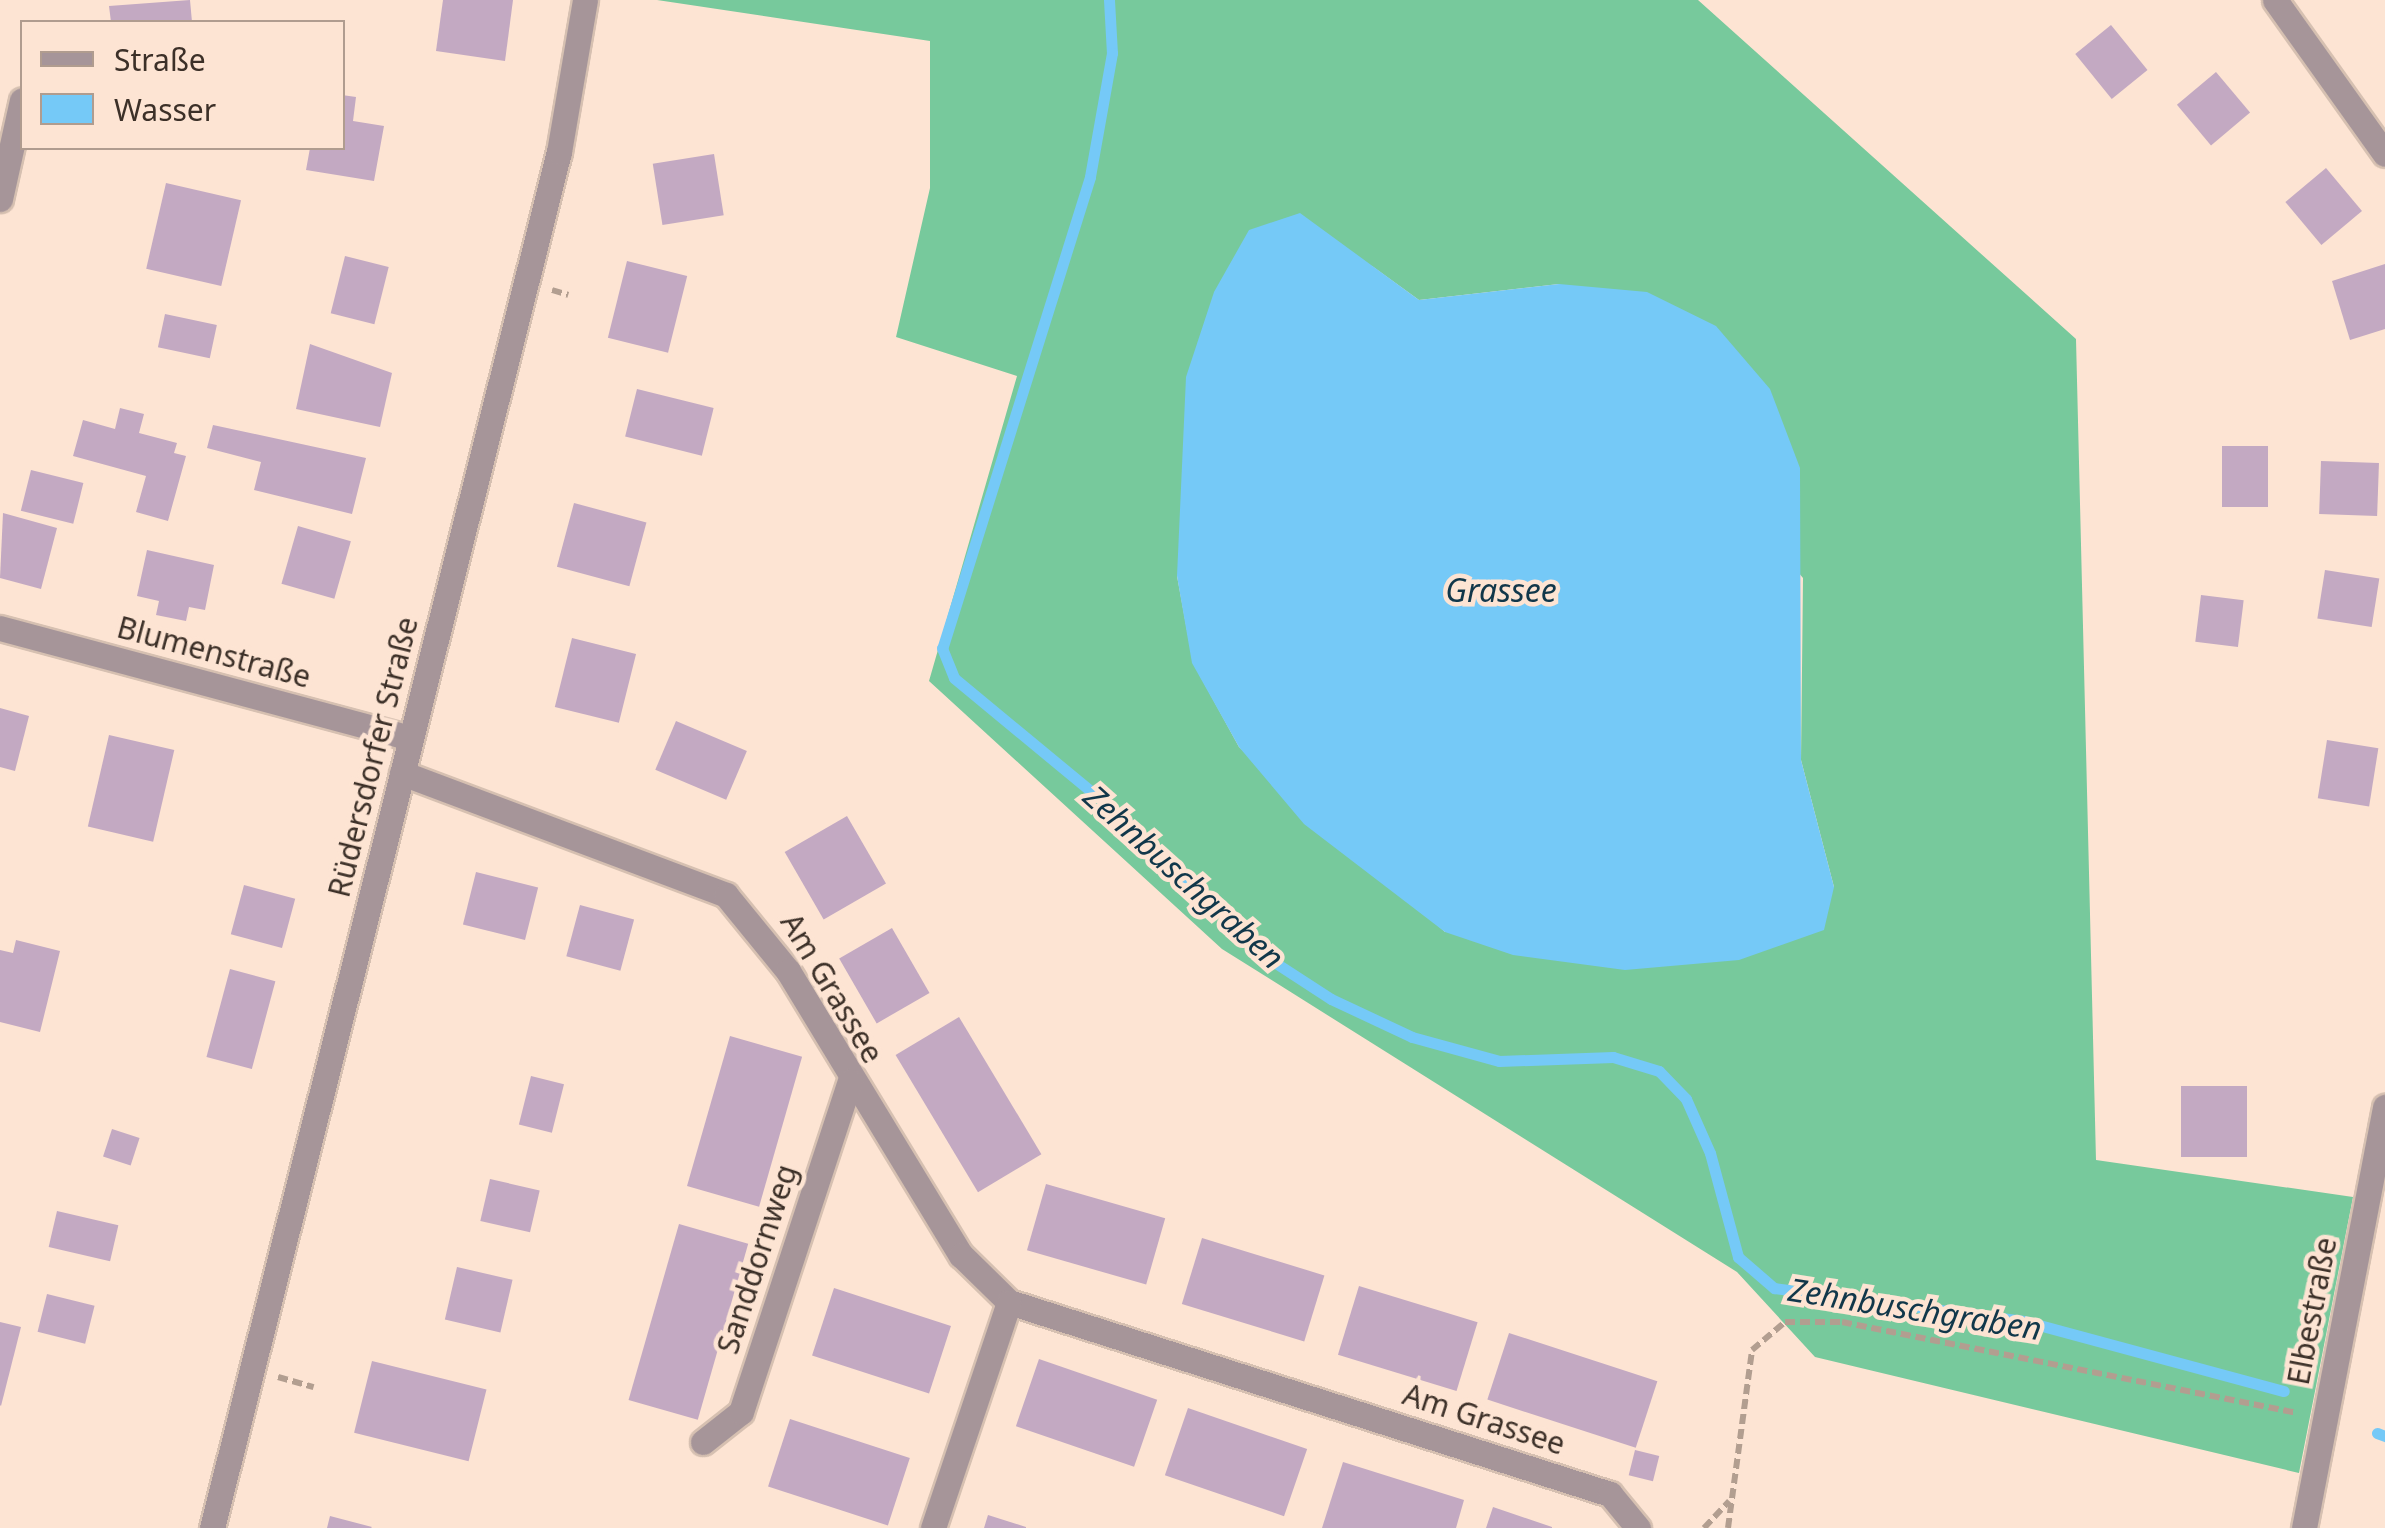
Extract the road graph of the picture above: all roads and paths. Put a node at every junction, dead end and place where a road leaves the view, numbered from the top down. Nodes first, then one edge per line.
1 (584, 0) edge
2 (2275, 0) edge
3 (20, 109) edge
4 (2385, 154) edge
5 (0, 199) edge
6 (0, 628) edge
7 (412, 738) junction
8 (402, 773) junction
9 (850, 1081) junction
10 (2385, 1106) edge
11 (1009, 1302) junction
12 (2324, 1419) junction
13 (703, 1442) dead end
14 (1733, 1493) junction
15 (212, 1528) edge
16 (933, 1528) edge
17 (1638, 1528) edge
18 (1704, 1528) edge
19 (1728, 1528) edge
20 (2304, 1528) edge

1 - 7 street, Rüdersdorfer Straße
2 - 4 street
3 - 5 street
6 - 7 street, Blumenstraße
7 - 8 street, Rüdersdorfer Straße
8 - 9 street, Am Grassee
8 - 15 street, Rüdersdorfer Straße
9 - 11 street, Am Grassee
9 - 13 street, Sanddornweg
10 - 12 street, Elbestraße
11 - 16 street
11 - 17 street, Am Grassee
12 - 14 path
12 - 20 street, Elbestraße
14 - 18 path
14 - 19 path

